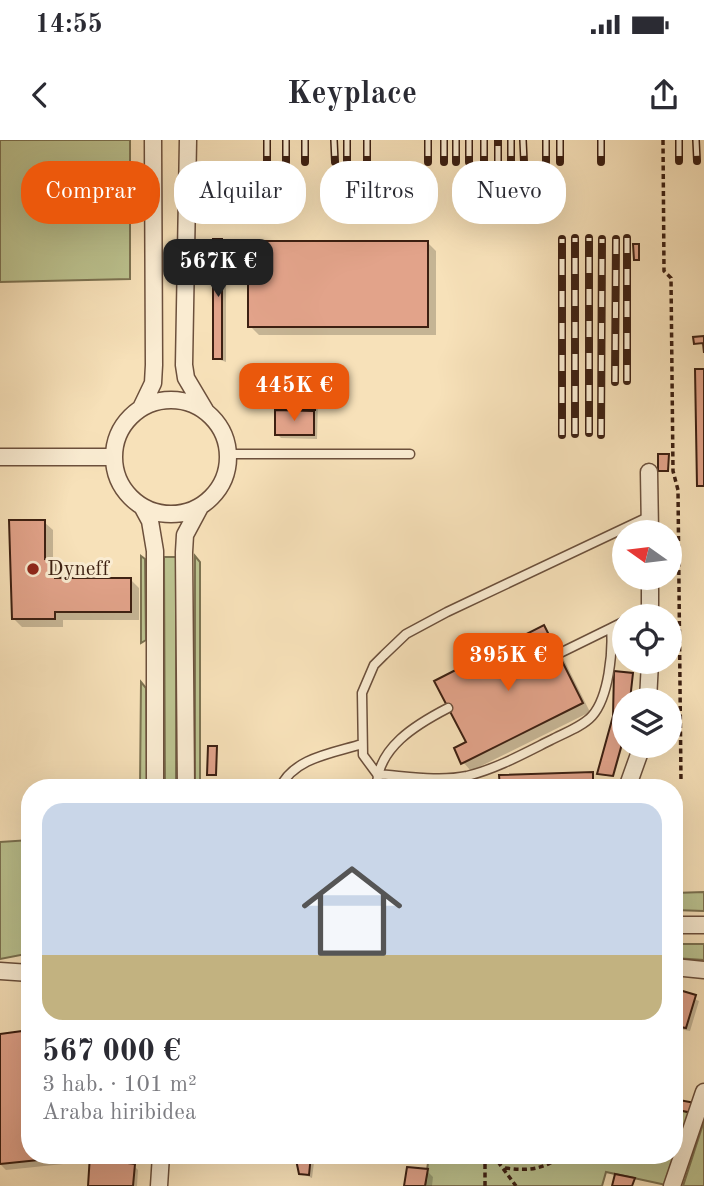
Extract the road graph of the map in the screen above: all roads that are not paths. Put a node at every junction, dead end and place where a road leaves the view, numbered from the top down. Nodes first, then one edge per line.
1 (153, 140) edge
2 (188, 140) edge
3 (141, 408) junction
4 (206, 412) junction
5 (228, 454) junction
6 (410, 454) dead end
7 (0, 457) edge
8 (113, 457) junction
9 (649, 472) dead end
10 (200, 507) junction
11 (143, 508) junction
12 (650, 520) edge
13 (612, 541) edge
14 (611, 628) joint
15 (558, 654) dead end
16 (448, 708) dead end
17 (362, 744) junction
18 (638, 758) edge
19 (377, 774) junction
20 (155, 779) edge
21 (186, 779) edge
22 (283, 779) edge
23 (377, 779) edge
24 (630, 779) edge
25 (683, 925) edge
26 (704, 925) edge
27 (21, 959) edge
28 (683, 968) edge
29 (704, 970) edge
30 (4, 971) edge
31 (704, 1093) edge
32 (683, 1154) edge
33 (160, 1164) edge
34 (680, 1164) edge
35 (159, 1186) edge
36 (672, 1186) edge

1 - 3 street
2 - 4 street
3 - 4 street
3 - 8 street
4 - 5 street
5 - 6 lane
5 - 10 street
7 - 8 street
8 - 11 street
9 - 12 street
10 - 11 street
10 - 21 street
11 - 20 street
13 - 17 lane
14 - 15 lane
14 - 19 lane
16 - 19 lane
17 - 19 lane
17 - 22 lane
18 - 24 street
19 - 23 lane
25 - 26 street
27 - 30 street
28 - 29 street
31 - 32 street
33 - 35 street
34 - 36 street

